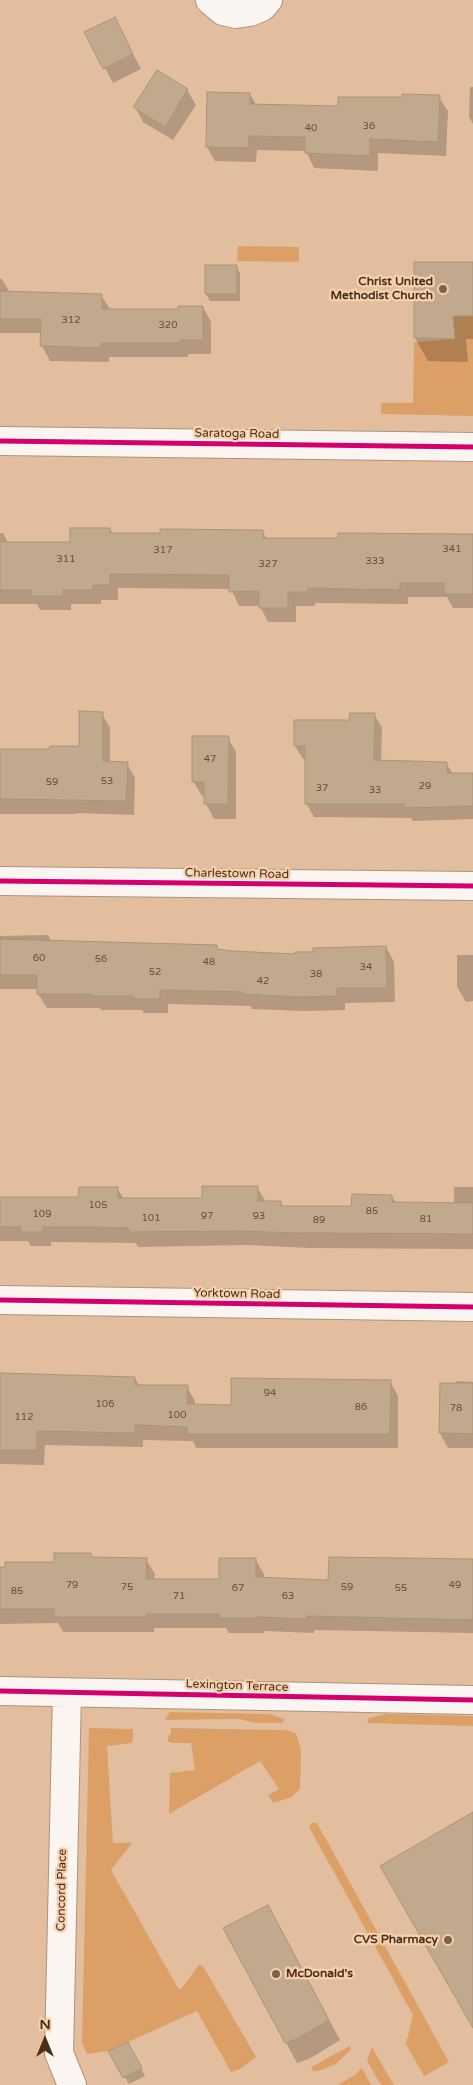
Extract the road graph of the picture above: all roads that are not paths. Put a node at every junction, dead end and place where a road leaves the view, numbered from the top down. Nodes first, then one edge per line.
1 (210, 0) edge
2 (268, 0) edge
3 (0, 441) edge
4 (473, 447) edge
5 (0, 881) edge
6 (473, 886) edge
7 (0, 1300) edge
8 (473, 1307) edge
9 (0, 1691) edge
10 (67, 1692) junction
11 (473, 1700) edge
12 (72, 2085) edge

1 - 2 street
3 - 4 street, Saratoga Road
5 - 6 street, Charlestown Road
7 - 8 street, Yorktown Road
9 - 10 street, Lexington Terrace
10 - 11 street, Lexington Terrace
10 - 12 street, Concord Place

